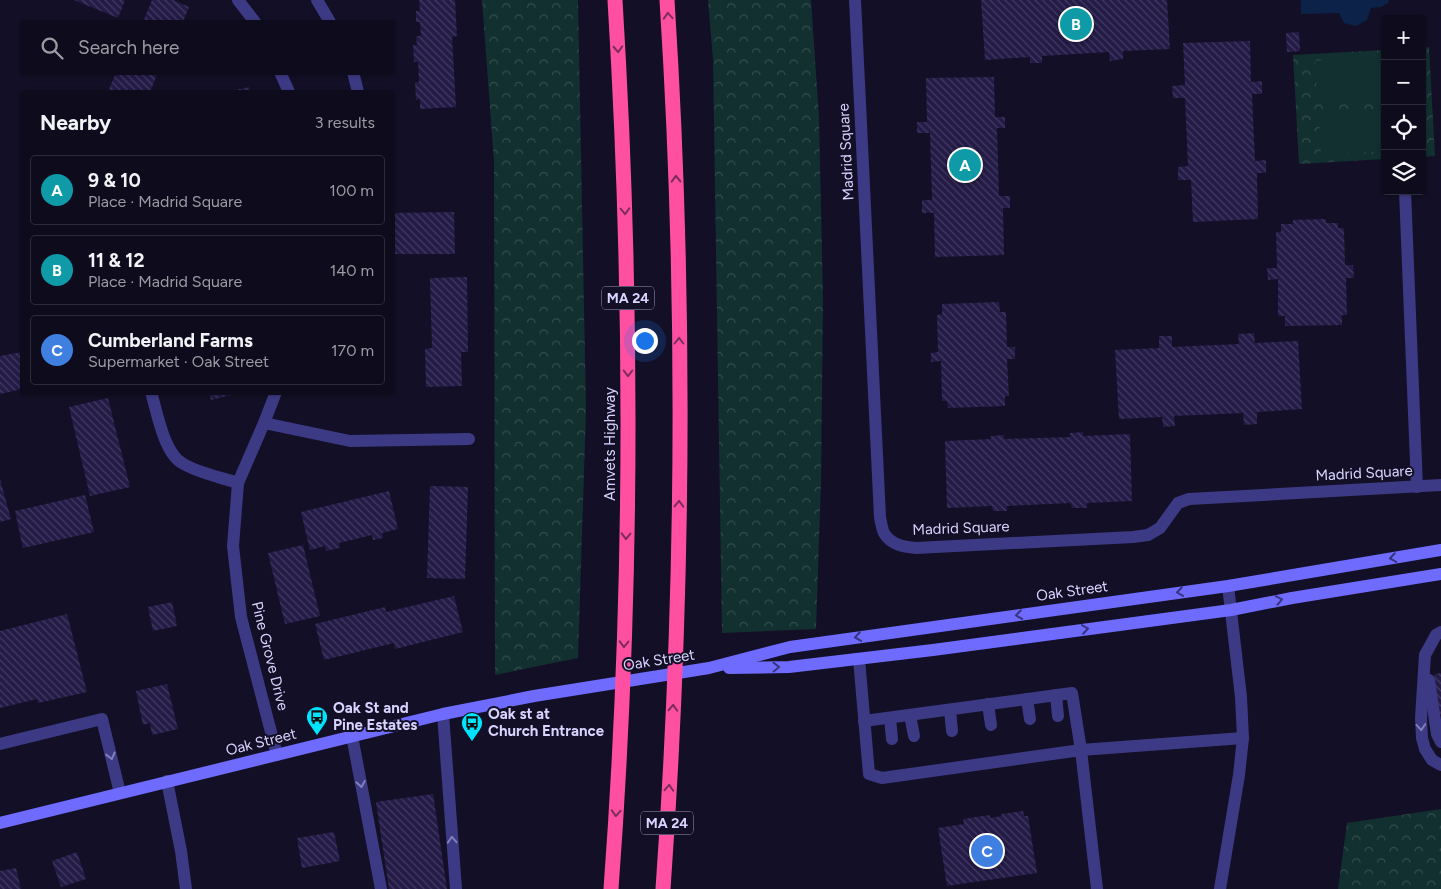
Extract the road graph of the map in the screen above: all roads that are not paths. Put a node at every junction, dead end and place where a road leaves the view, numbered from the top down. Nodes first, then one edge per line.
1 (238, 0) edge
2 (317, 0) edge
3 (615, 0) edge
4 (667, 0) edge
5 (855, 0) edge
6 (253, 20) edge
7 (329, 20) edge
8 (281, 75) edge
9 (354, 75) edge
10 (287, 90) edge
11 (358, 90) edge
12 (1405, 195) edge
13 (152, 395) edge
14 (275, 395) edge
15 (264, 423) junction
16 (469, 439) dead end
17 (238, 483) junction
18 (1441, 485) edge
19 (1417, 487) junction
20 (1441, 550) edge
21 (1441, 574) edge
22 (1228, 586) junction
23 (1232, 610) junction
24 (1441, 632) edge
25 (1425, 655) junction
26 (859, 659) junction
27 (709, 668) junction
28 (1056, 695) junction
29 (1027, 699) junction
30 (988, 704) junction
31 (950, 710) junction
32 (443, 714) junction
33 (910, 715) junction
34 (1058, 716) dead end
35 (890, 718) junction
36 (1030, 719) dead end
37 (864, 721) junction
38 (992, 725) dead end
39 (952, 731) dead end
40 (352, 736) junction
41 (914, 736) dead end
42 (1243, 738) junction
43 (892, 739) dead end
44 (1441, 742) edge
45 (0, 744) edge
46 (1081, 750) junction
47 (277, 755) junction
48 (1441, 765) edge
49 (167, 781) junction
50 (120, 793) junction
51 (0, 823) edge
52 (186, 889) edge
53 (380, 889) edge
54 (456, 889) edge
55 (611, 889) edge
56 (663, 889) edge
57 (1097, 889) edge
58 (1220, 889) edge

1 - 6 street
2 - 7 street
3 -> 55 highway, Amvets Highway / MA 24
56 -> 4 highway, MA 24
5 - 19 street, Madrid Square
8 - 10 street
9 - 11 street
12 - 19 street
13 - 17 street
14 - 15 street, Pine Grove Drive
15 - 16 street
15 - 17 street, Pine Grove Drive
17 - 47 street, Pine Grove Drive
18 - 19 street, Madrid Square
20 -> 22 main road, Oak Street
23 -> 21 main road, Oak Street
22 - 23 street
22 -> 27 main road, Oak Street
26 -> 23 main road, Oak Street
23 - 42 street
24 - 25 street
25 - 44 street
25 -> 48 street
27 -> 26 main road, Oak Street
26 - 37 street
27 - 32 main road, Oak Street
28 - 29 street
28 - 34 street
28 - 46 street
29 - 30 street
29 - 36 street
30 - 31 street
30 - 38 street
31 - 33 street
31 - 39 street
32 - 40 main road, Oak Street
54 -> 32 street
33 - 35 street
33 - 41 street
35 - 37 street
35 - 43 street
37 - 46 street
40 - 47 main road, Oak Street
40 -> 53 street
42 - 46 street
42 - 58 street
45 -> 50 street
46 - 57 street
47 - 49 main road, Oak Street
49 - 50 main road, Oak Street
49 - 52 street
50 - 51 main road, Oak Street

